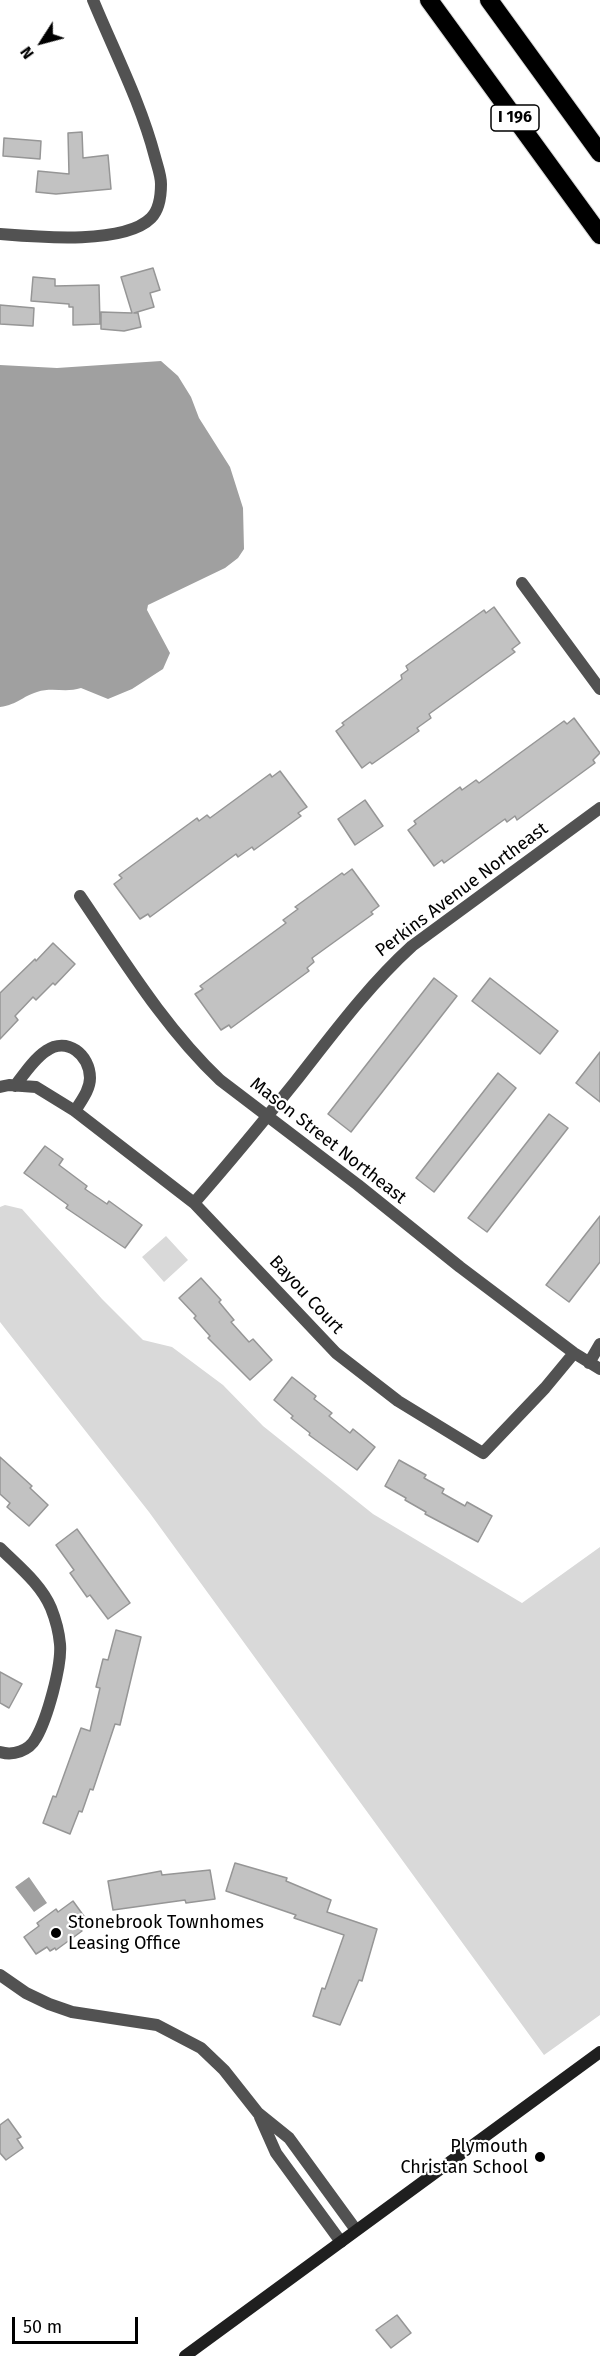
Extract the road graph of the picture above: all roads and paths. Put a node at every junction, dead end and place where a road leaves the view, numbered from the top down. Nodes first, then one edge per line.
1 (93, 0) edge
2 (429, 0) edge
3 (489, 0) edge
4 (600, 153) edge
5 (0, 234) edge
6 (600, 235) edge
7 (522, 583) dead end
8 (600, 689) edge
9 (600, 808) edge
10 (80, 896) dead end
11 (15, 1086) junction
12 (0, 1087) edge
13 (75, 1111) junction
14 (268, 1117) junction
15 (194, 1203) junction
16 (600, 1344) edge
17 (574, 1353) junction
18 (595, 1366) edge
19 (0, 1548) edge
20 (0, 1752) edge
21 (0, 1975) edge
22 (600, 2052) edge
23 (258, 2113) junction
24 (356, 2230) junction
25 (341, 2242) junction
26 (185, 2356) edge

1 - 5 street
2 - 6 highway, I 196
3 - 4 highway, I 196
7 - 8 street
9 - 14 street, Perkins Avenue Northeast
10 - 14 street, Mason Street Northeast
11 - 12 street, Bayou Court
11 - 13 street, Bayou Court
11 - 13 street
13 - 15 street, Bayou Court
14 - 15 street, Perkins Avenue Northeast
14 - 17 street, Mason Street Northeast
15 - 17 street, Bayou Court
16 - 18 street
17 - 18 street, Mason Street Northeast
19 - 20 street
21 - 23 street
22 - 24 main road
23 - 24 street
23 - 25 street
24 - 25 main road
25 - 26 main road

